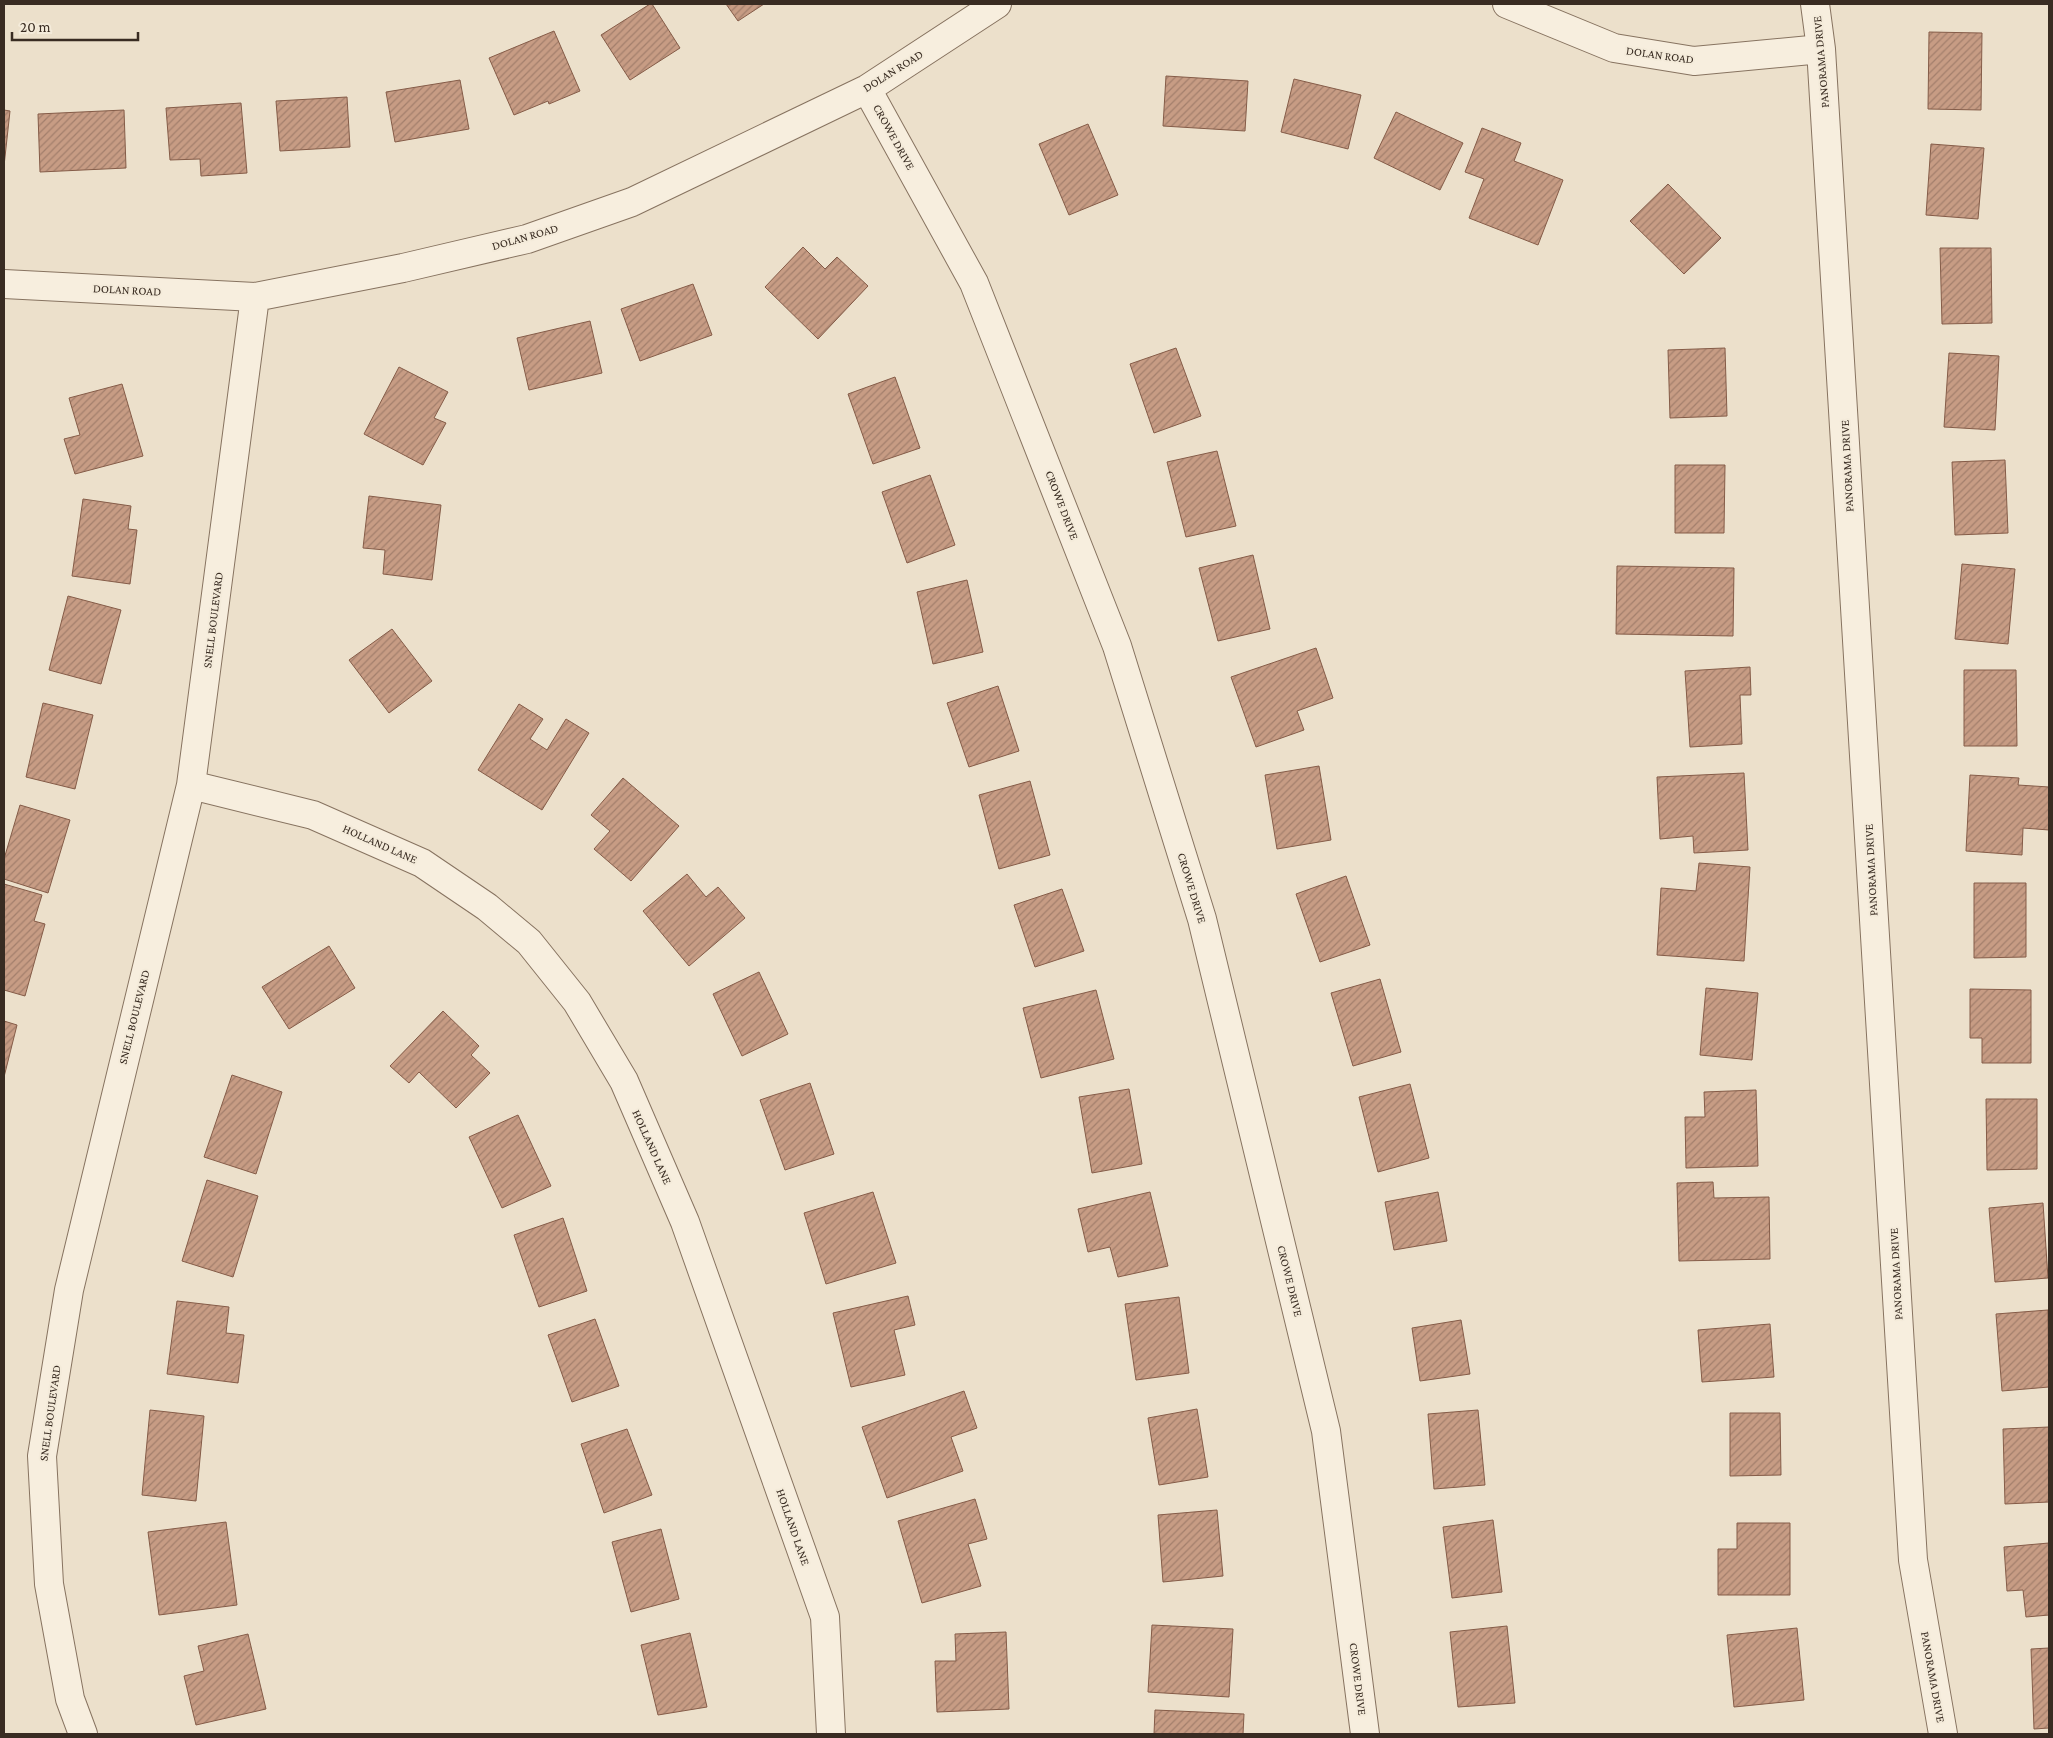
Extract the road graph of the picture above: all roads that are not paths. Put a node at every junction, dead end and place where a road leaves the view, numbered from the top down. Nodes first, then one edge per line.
1 (997, 4) edge
2 (1507, 4) edge
3 (1815, 4) edge
4 (1821, 49) junction
5 (867, 89) junction
6 (4, 284) edge
7 (255, 297) junction
8 (191, 785) junction
9 (83, 1734) edge
10 (831, 1734) edge
11 (1365, 1734) edge
12 (1943, 1734) edge

1 - 5 street, DOLAN ROAD
2 - 4 street, DOLAN ROAD
3 - 4 street, PANORAMA DRIVE
4 - 12 street, PANORAMA DRIVE
5 - 7 street, DOLAN ROAD
5 - 11 street, CROWE DRIVE
6 - 7 street, DOLAN ROAD
7 - 8 street, SNELL BOULEVARD
8 - 9 street, SNELL BOULEVARD
8 - 10 street, HOLLAND LANE

